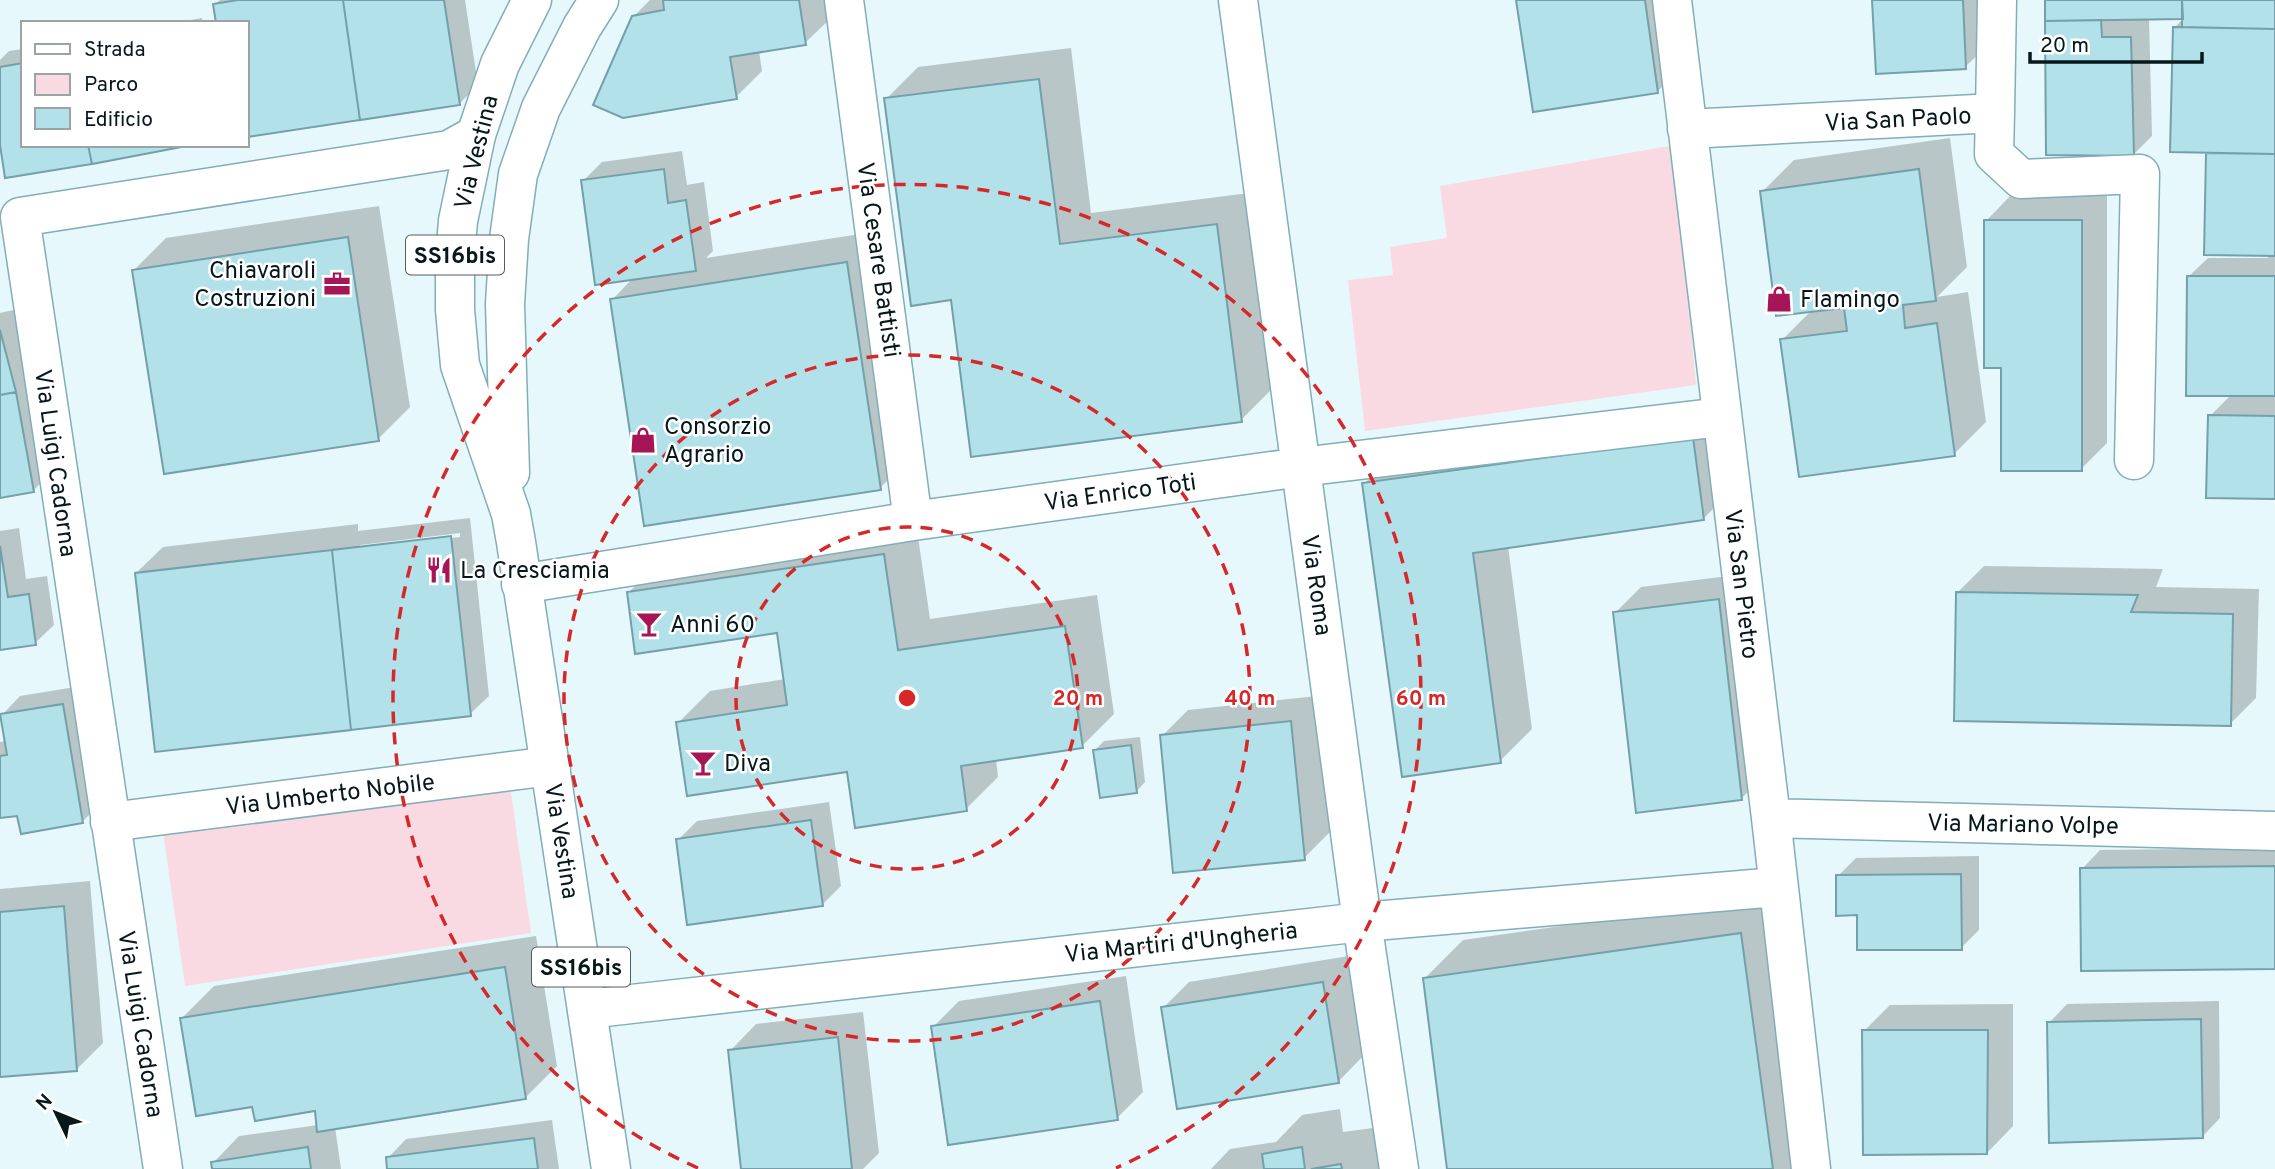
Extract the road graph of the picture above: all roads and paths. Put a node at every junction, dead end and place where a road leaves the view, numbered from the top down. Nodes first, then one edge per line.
1 (532, 0) edge
2 (599, 0) edge
3 (844, 0) edge
4 (1238, 0) edge
5 (1672, 0) edge
6 (1997, 0) edge
7 (1995, 113) junction
8 (1687, 129) junction
9 (476, 135) junction
10 (1721, 417) junction
11 (2134, 460) dead end
12 (1301, 467) junction
13 (511, 514) junction
14 (913, 521) junction
15 (521, 584) junction
16 (551, 766) junction
17 (1771, 818) junction
18 (110, 822) junction
19 (2275, 831) edge
20 (1777, 887) junction
21 (1362, 922) junction
22 (587, 1009) junction
23 (163, 1169) edge
24 (611, 1169) edge
25 (1399, 1169) edge
26 (1811, 1169) edge

1 - 9 street, Via Vestina / SS16bis
2 - 13 street, Via Vestina / SS16bis
3 - 14 street, Via Cesare Battisti
4 - 12 street, Via Roma
5 - 8 street, Via San Pietro
6 - 7 street, Via San Paolo
7 - 8 street, Via San Paolo
7 - 11 street
8 - 10 street, Via San Pietro
9 - 13 street, Via Vestina / SS16bis
9 - 18 street, Via Luigi Cadorna
10 - 12 street, Via Enrico Toti
10 - 17 street, Via San Pietro
12 - 14 street, Via Enrico Toti
12 - 21 street, Via Roma
13 - 15 street, Via Vestina / SS16bis
14 - 15 street, Via Enrico Toti
15 - 16 street, Via Vestina / SS16bis
16 - 18 street, Via Umberto Nobile
16 - 22 street, Via Vestina / SS16bis
17 - 19 street, Via Mariano Volpe
17 - 20 street, Via San Pietro
18 - 23 street, Via Luigi Cadorna
20 - 21 street, Via Martiri d'Ungheria
20 - 26 street, Via San Pietro
21 - 22 street, Via Martiri d'Ungheria
21 - 25 street, Via Roma
22 - 24 street, Via Vestina / SS16bis

